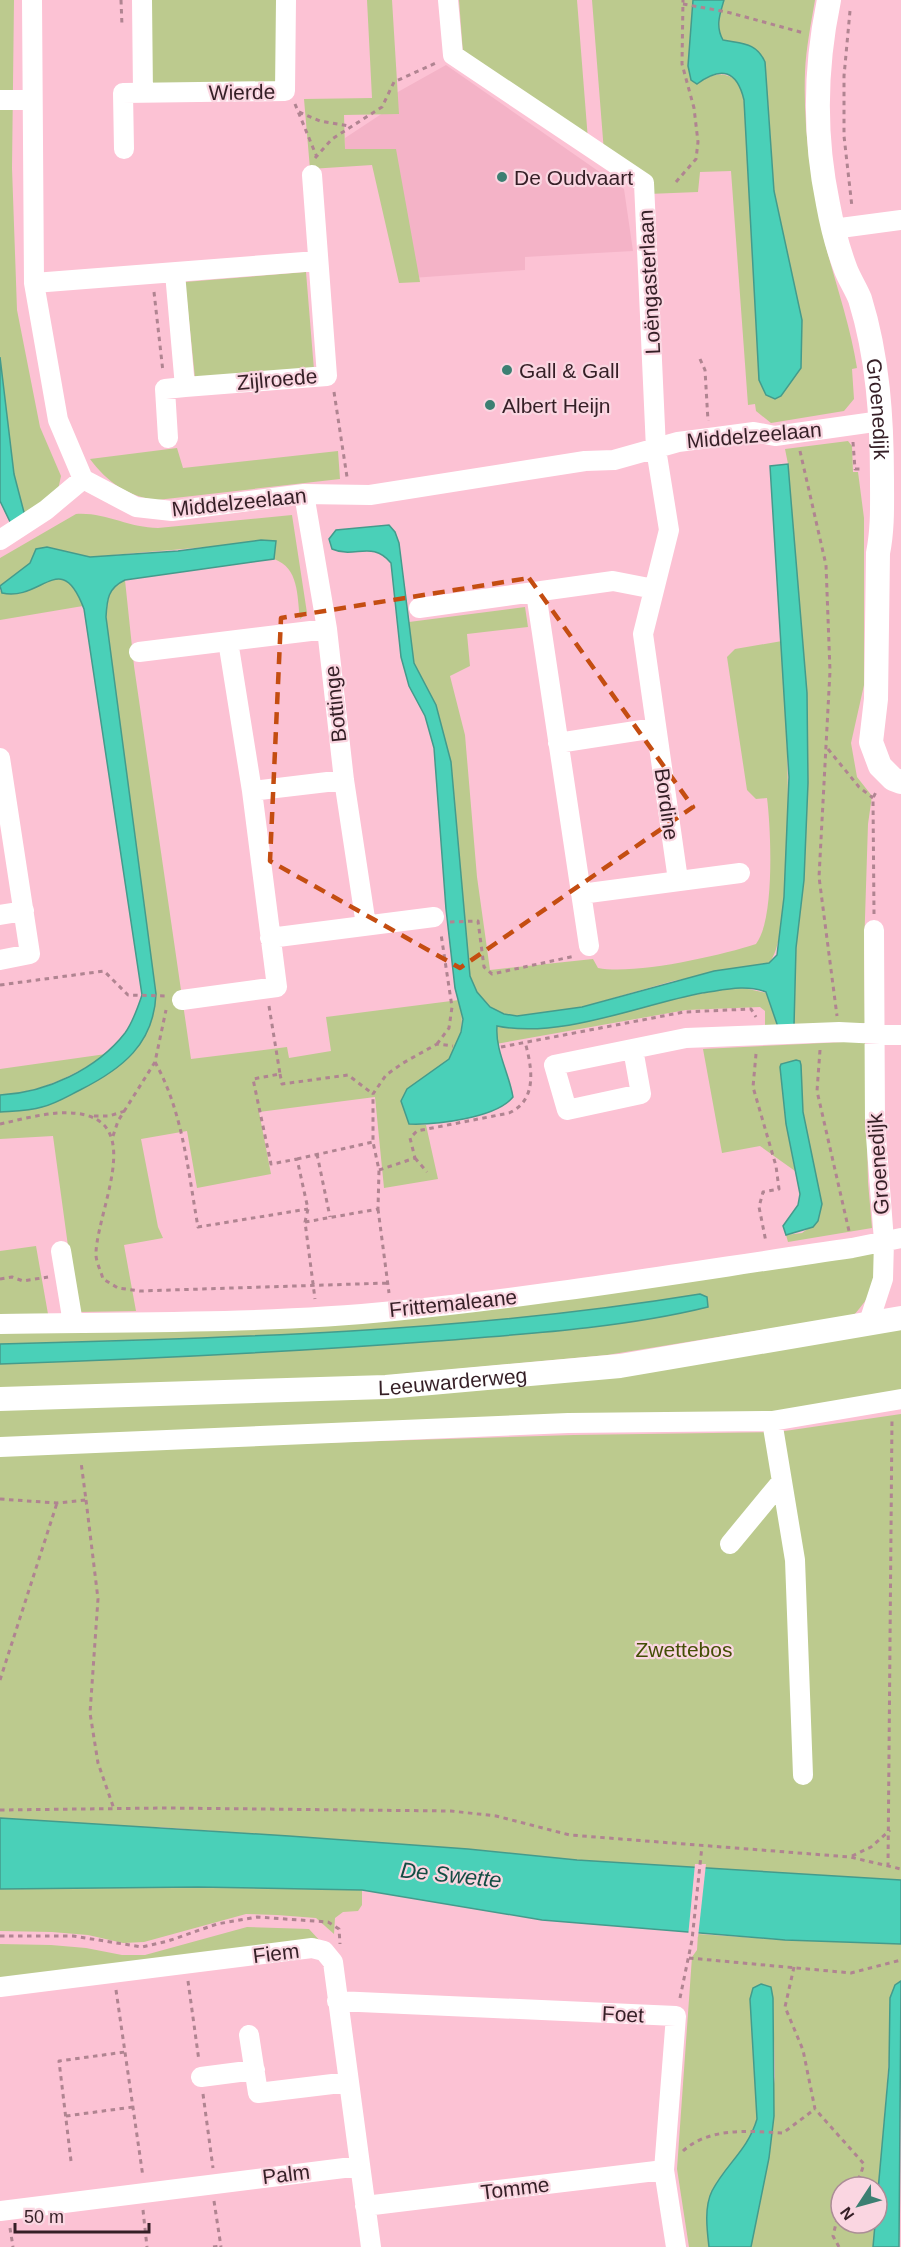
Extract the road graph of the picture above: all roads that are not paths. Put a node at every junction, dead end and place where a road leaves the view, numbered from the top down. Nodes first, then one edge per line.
1 (32, 0) edge
2 (142, 0) edge
3 (286, 0) edge
4 (448, 0) edge
5 (840, 3) edge
6 (143, 93) junction
7 (0, 100) edge
8 (31, 100) junction
9 (124, 149) dead end
10 (312, 175) road end
11 (901, 220) edge
12 (844, 227) junction
13 (317, 261) junction
14 (175, 273) junction
15 (34, 283) junction
16 (185, 387) junction
17 (865, 428) junction
18 (168, 438) dead end
19 (656, 449) junction
20 (83, 479) junction
21 (304, 494) junction
22 (0, 540) edge
23 (878, 552) junction
24 (654, 590) junction
25 (536, 593) junction
26 (419, 608) dead end
27 (327, 629) junction
28 (228, 641) junction
29 (140, 652) dead end
30 (656, 729) junction
31 (558, 743) junction
32 (0, 758) edge
33 (344, 780) junction
34 (889, 781) edge
35 (252, 790) junction
36 (740, 873) dead end
37 (678, 880) junction
38 (581, 894) junction
39 (24, 911) junction
40 (0, 915) edge
41 (440, 921) road end
42 (366, 925) junction
43 (874, 930) road end
44 (270, 938) junction
45 (589, 946) road end
46 (0, 960) edge
47 (174, 1004) road end
48 (874, 1035) junction
49 (901, 1035) edge
50 (633, 1049) junction
51 (893, 1239) edge
52 (61, 1251) dead end
53 (901, 1318) edge
54 (73, 1323) junction
55 (0, 1324) edge
56 (868, 1325) junction
57 (0, 1399) edge
58 (896, 1400) edge
59 (772, 1421) junction
60 (0, 1447) edge
61 (782, 1482) junction
62 (730, 1544) dead end
63 (803, 1775) dead end
64 (0, 1987) edge
65 (337, 2001) junction
66 (249, 2034) dead end
67 (255, 2070) junction
68 (201, 2077) dead end
69 (349, 2082) junction
70 (360, 2166) junction
71 (664, 2170) junction
72 (365, 2206) junction
73 (0, 2211) edge
74 (371, 2247) edge
75 (676, 2247) edge

1 - 8 street
2 - 6 street
3 - 6 street, Wierde
4 - 19 street, Loëngasterlaan
5 - 12 main road, Groenedijk
6 - 9 street, Wierde
7 - 8 street
8 - 15 street
10 - 13 street, Zijlroede
11 - 12 street
12 - 17 main road, Groenedijk
13 - 14 street
13 - 16 street, Zijlroede
14 - 15 street
14 - 16 street
15 - 20 street
16 - 18 street, Zijlroede
17 - 19 street, Middelzeelaan
17 - 23 main road, Groenedijk
17 - 23 main road, Groenedijk
19 - 21 street, Middelzeelaan
19 - 24 street, Bordine
20 - 21 street, Middelzeelaan
20 - 22 street
21 - 27 street, Bottinge
23 - 34 main road, Groenedijk
24 - 25 street
24 - 30 street, Bordine
25 - 26 street
25 - 31 street
27 - 28 street
27 - 33 street, Bottinge
28 - 29 street
28 - 35 street
30 - 31 street
30 - 37 street, Bordine
31 - 38 street
32 - 39 street
33 - 35 street
33 - 42 street, Bottinge
35 - 44 street
36 - 37 street
37 - 38 street
38 - 45 street
39 - 40 street
39 - 46 street
41 - 42 street
42 - 44 street
43 - 48 street, Groenedijk
44 - 47 street
48 - 49 street
48 - 50 street
48 - 51 street, Groenedijk
50 - 50 street
51 - 54 street, Frittemaleane
51 - 56 street, Groenedijk
52 - 54 street
53 - 56 main road, Leeuwarderweg
54 - 55 street, Frittemaleane
56 - 57 main road, Leeuwarderweg
58 - 59 street, Leeuwarderweg
59 - 60 street, Leeuwarderweg
59 - 61 street
61 - 62 street
61 - 63 street
64 - 65 street, Fiem
65 - 69 street
65 - 71 street, Foet
66 - 67 street
67 - 68 street
67 - 69 street
69 - 70 street
70 - 72 street
70 - 73 street, Palm
71 - 72 street, Tomme
71 - 75 street
72 - 74 street

